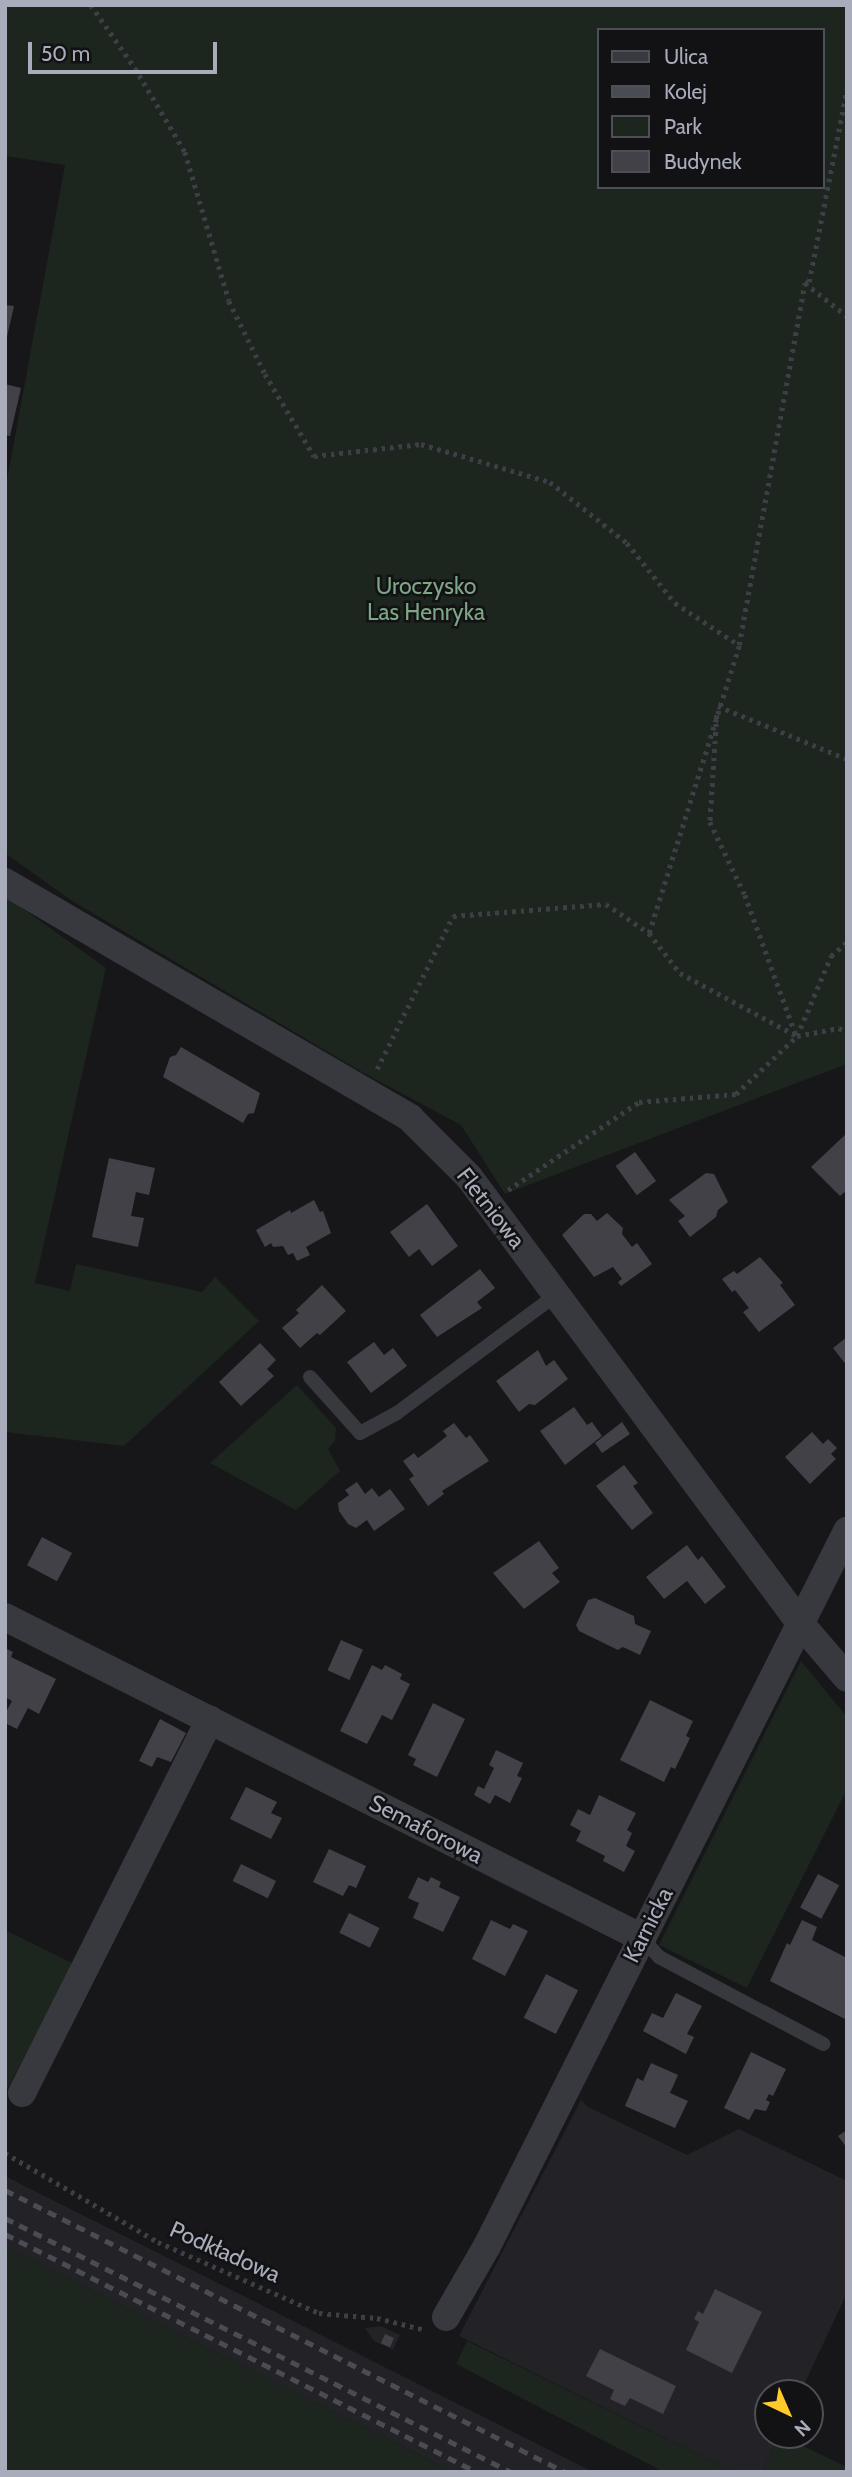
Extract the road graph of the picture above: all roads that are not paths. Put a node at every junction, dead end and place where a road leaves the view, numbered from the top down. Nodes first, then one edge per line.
1 (5, 882) edge
2 (557, 1294) junction
3 (310, 1377) dead end
4 (847, 1531) edge
5 (5, 1617) edge
6 (800, 1623) junction
7 (847, 1678) edge
8 (210, 1720) junction
9 (642, 1938) junction
10 (823, 2044) dead end
11 (22, 2093) dead end
12 (446, 2317) road end

1 - 2 street, Fletniowa
2 - 3 lane
2 - 6 street, Fletniowa
4 - 6 street, Karnicka
5 - 8 street, Semaforowa
6 - 7 street, Fletniowa
6 - 9 street, Karnicka
8 - 9 street, Semaforowa
8 - 11 street
9 - 10 lane
9 - 12 street, Karnicka

